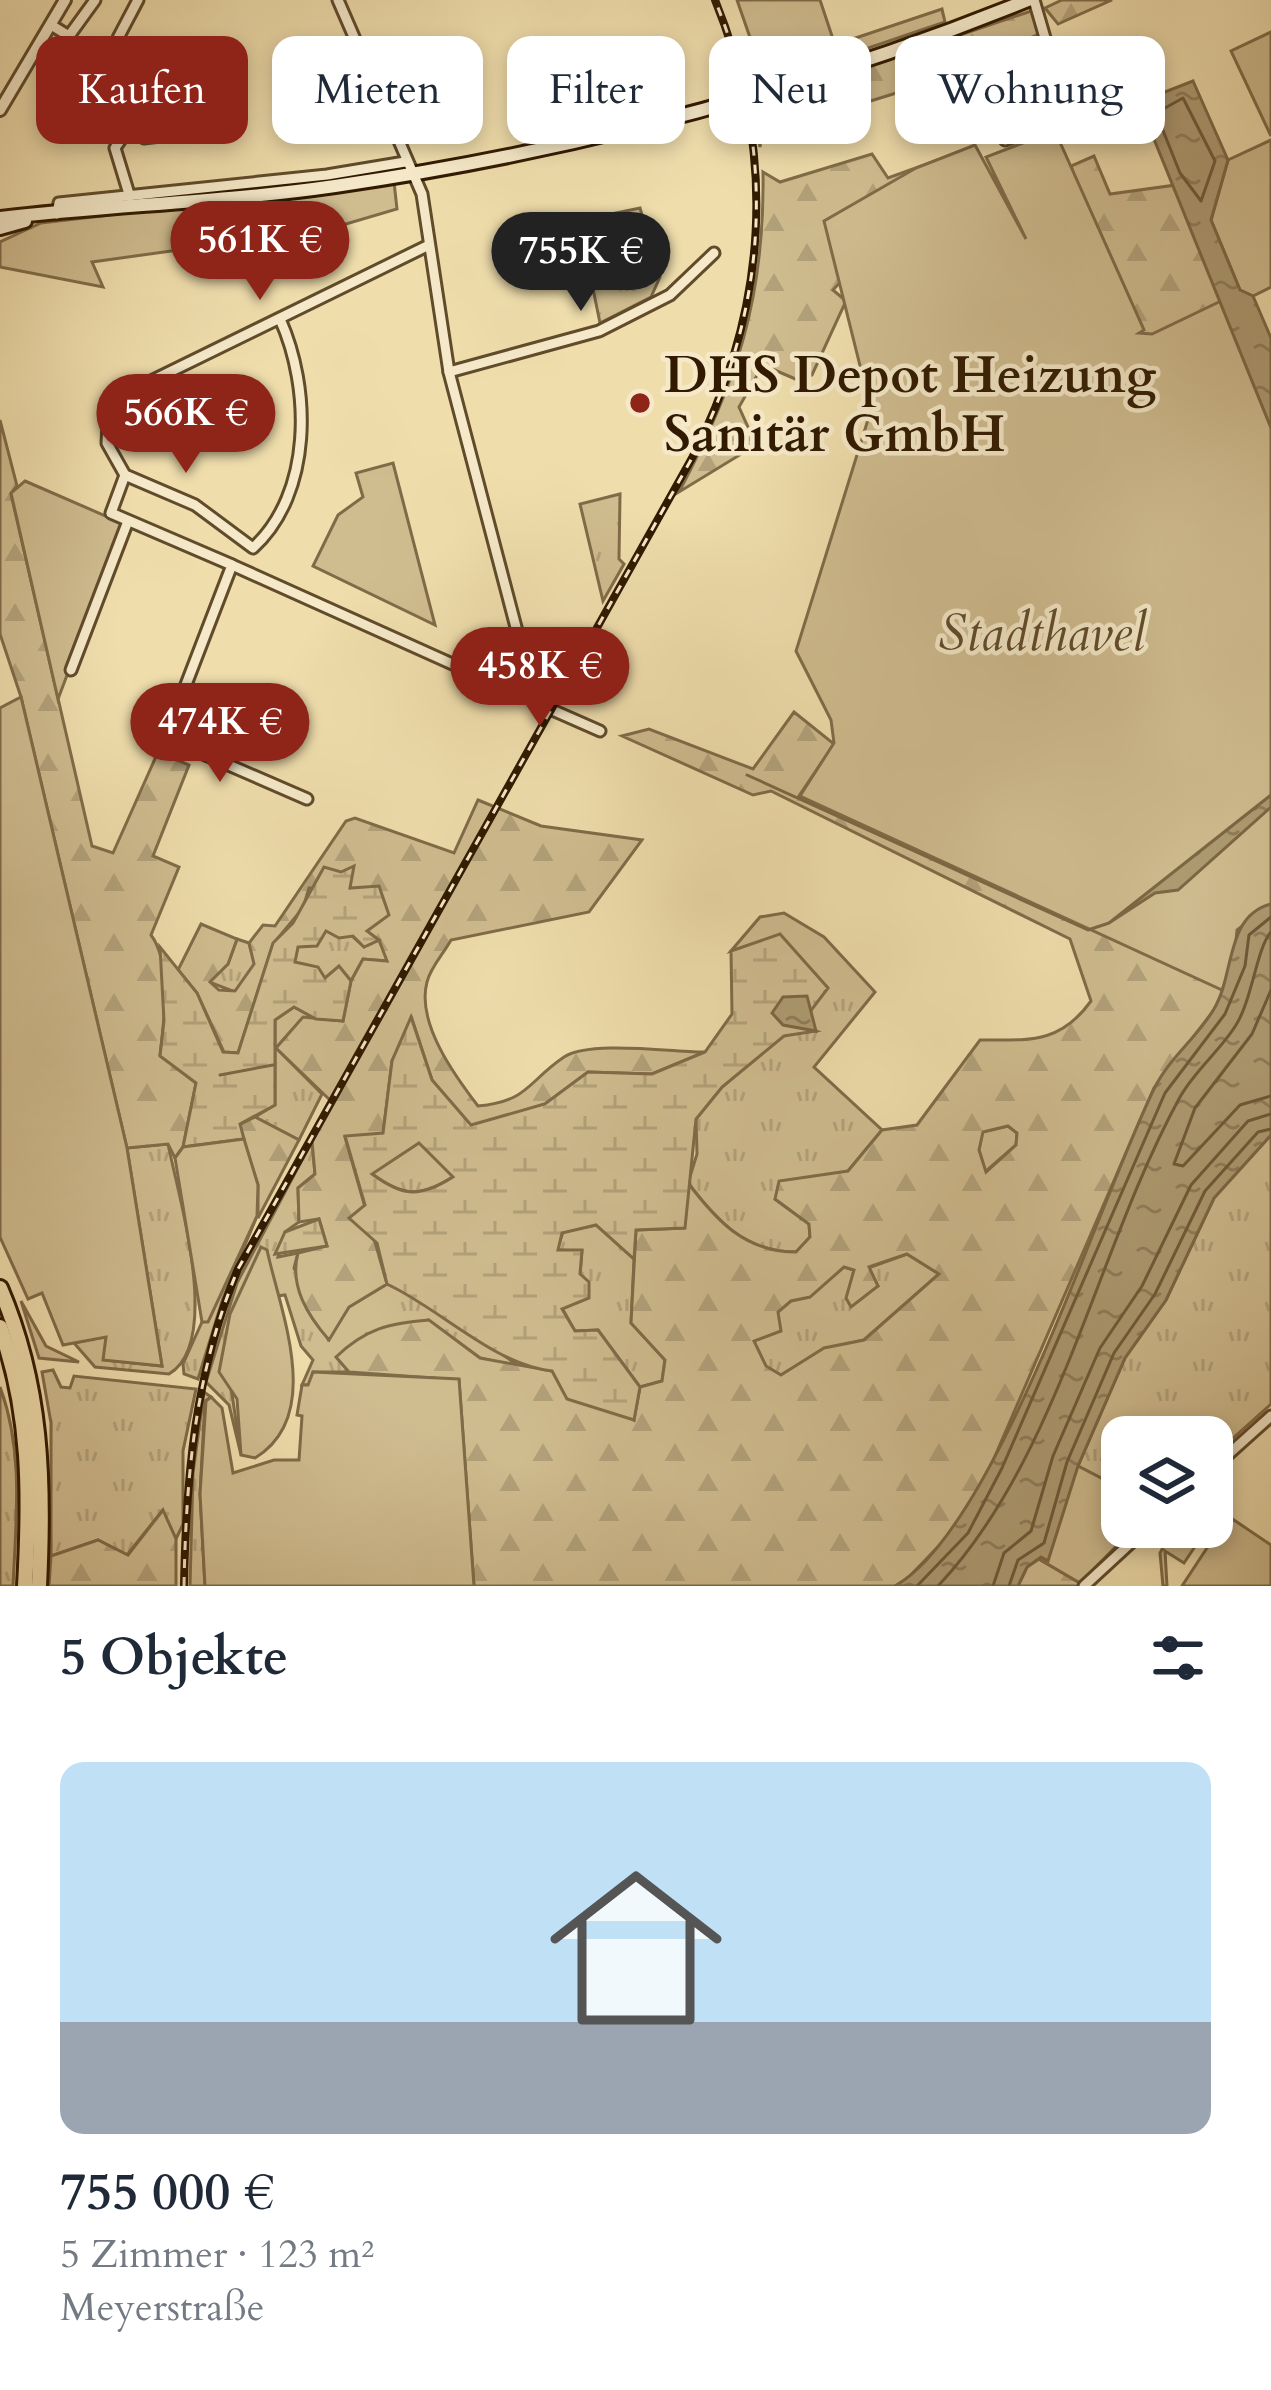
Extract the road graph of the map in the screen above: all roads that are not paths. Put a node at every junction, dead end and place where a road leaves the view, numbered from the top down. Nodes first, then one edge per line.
1 (65, 0) edge
2 (95, 0) edge
3 (138, 0) edge
4 (338, 0) edge
5 (1031, 0) edge
6 (51, 25) junction
7 (69, 36) joint
8 (119, 36) edge
9 (1042, 36) edge
10 (0, 110) edge
11 (118, 144) edge
12 (409, 167) junction
13 (136, 198) junction
14 (54, 215) junction
15 (0, 218) edge
16 (0, 228) edge
17 (429, 244) junction
18 (714, 253) dead end
19 (280, 319) junction
20 (449, 373) junction
21 (125, 476) junction
22 (128, 520) junction
23 (232, 565) junction
24 (71, 670) dead end
25 (530, 680) junction
26 (600, 731) dead end
27 (307, 800) dead end
28 (0, 1288) edge
29 (0, 1327) edge
30 (13, 1365) edge
31 (1271, 1417) edge
32 (1233, 1450) edge
33 (1125, 1548) edge
34 (25, 1586) edge
35 (39, 1586) edge
36 (1084, 1586) edge

1 - 6 street
2 - 7 street
3 - 8 street
4 - 12 street
5 - 9 street
5 - 12 main road
6 - 7 street
6 - 10 street
11 - 13 street
12 - 13 main road
12 - 17 street
13 - 14 main road
14 - 15 main road
14 - 16 main road
17 - 19 street
17 - 20 street
18 - 20 street
19 - 21 street
19 - 21 street
20 - 25 street
21 - 22 street
22 - 23 street
22 - 24 street
23 - 25 street
23 - 27 street
25 - 26 street
28 - 30 main road
29 - 30 main road
30 - 34 main road
30 - 35 main road
31 - 32 street
33 - 36 street

